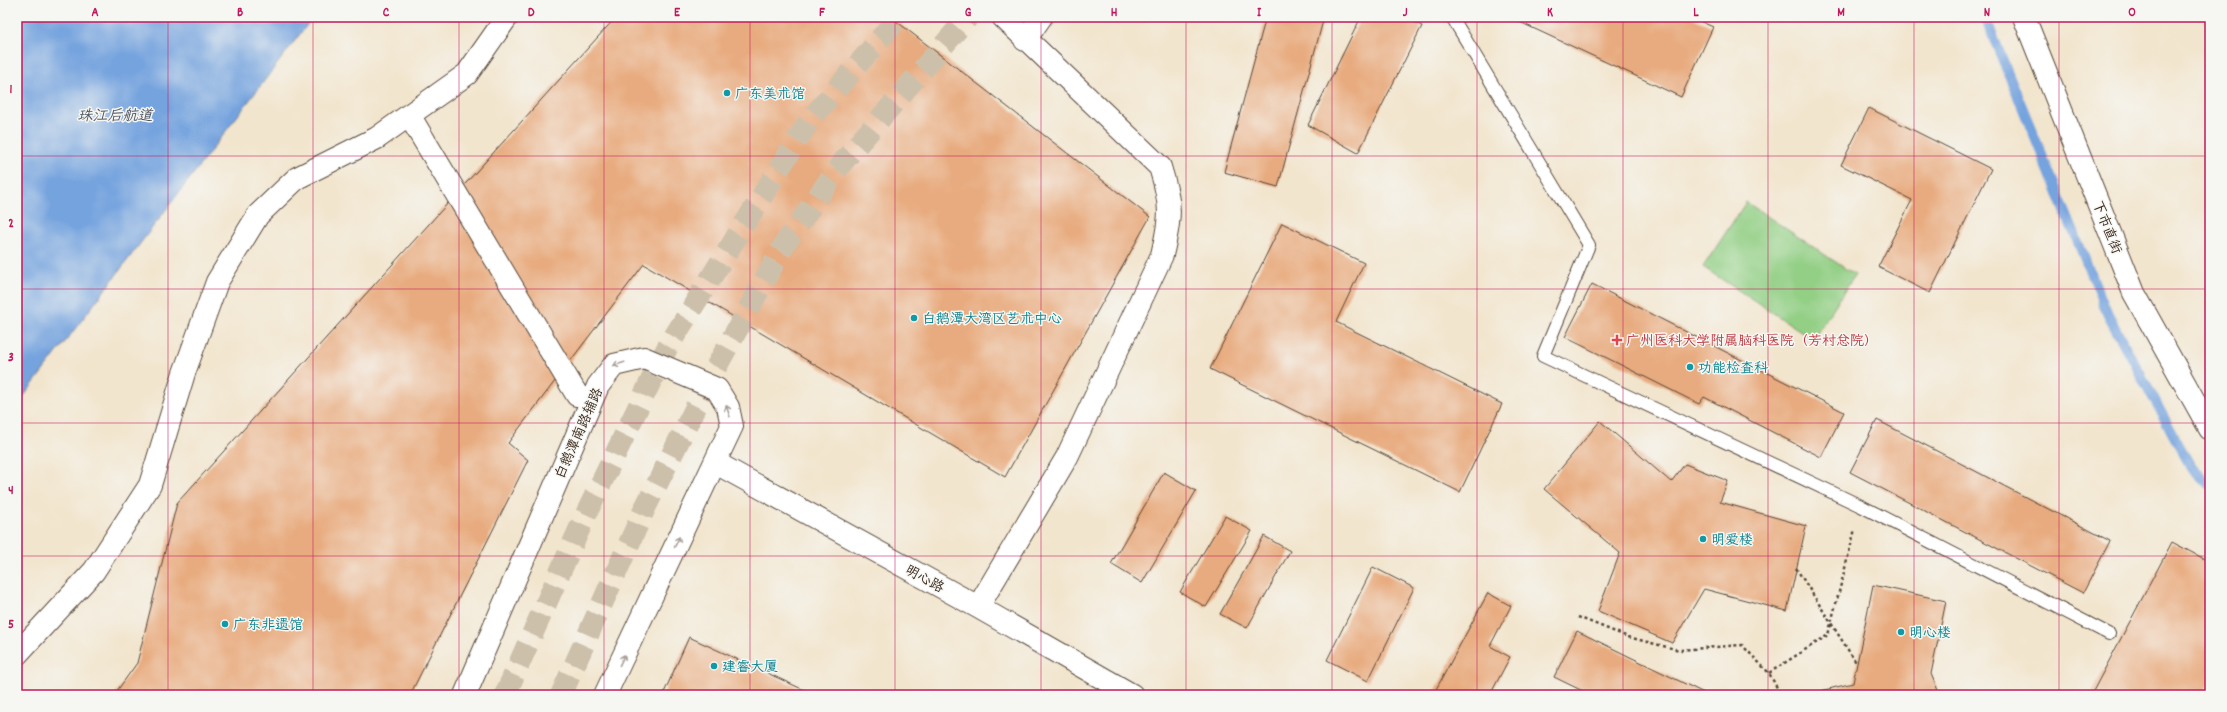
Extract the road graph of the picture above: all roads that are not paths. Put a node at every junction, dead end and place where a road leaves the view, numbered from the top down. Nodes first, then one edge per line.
1 (507, 17) edge
2 (1003, 17) edge
3 (1041, 17) edge
4 (1452, 17) edge
5 (2024, 17) edge
6 (1025, 40) junction
7 (409, 115) junction
8 (578, 396) dead end
9 (2210, 429) edge
10 (716, 462) junction
11 (978, 607) junction
12 (2109, 634) dead end
13 (17, 654) edge
14 (465, 695) edge
15 (605, 695) edge
16 (1132, 695) edge

1 - 7 street
2 - 6 street
3 - 6 street
4 - 12 lane
5 - 9 street, 下市直街
6 - 11 street
7 - 8 street
7 - 13 street
10 - 11 street, 明心路
10 -> 14 street, 白鹅潭南路辅路
15 -> 10 street, 白鹅潭南路辅路
11 - 16 street, 明心路

